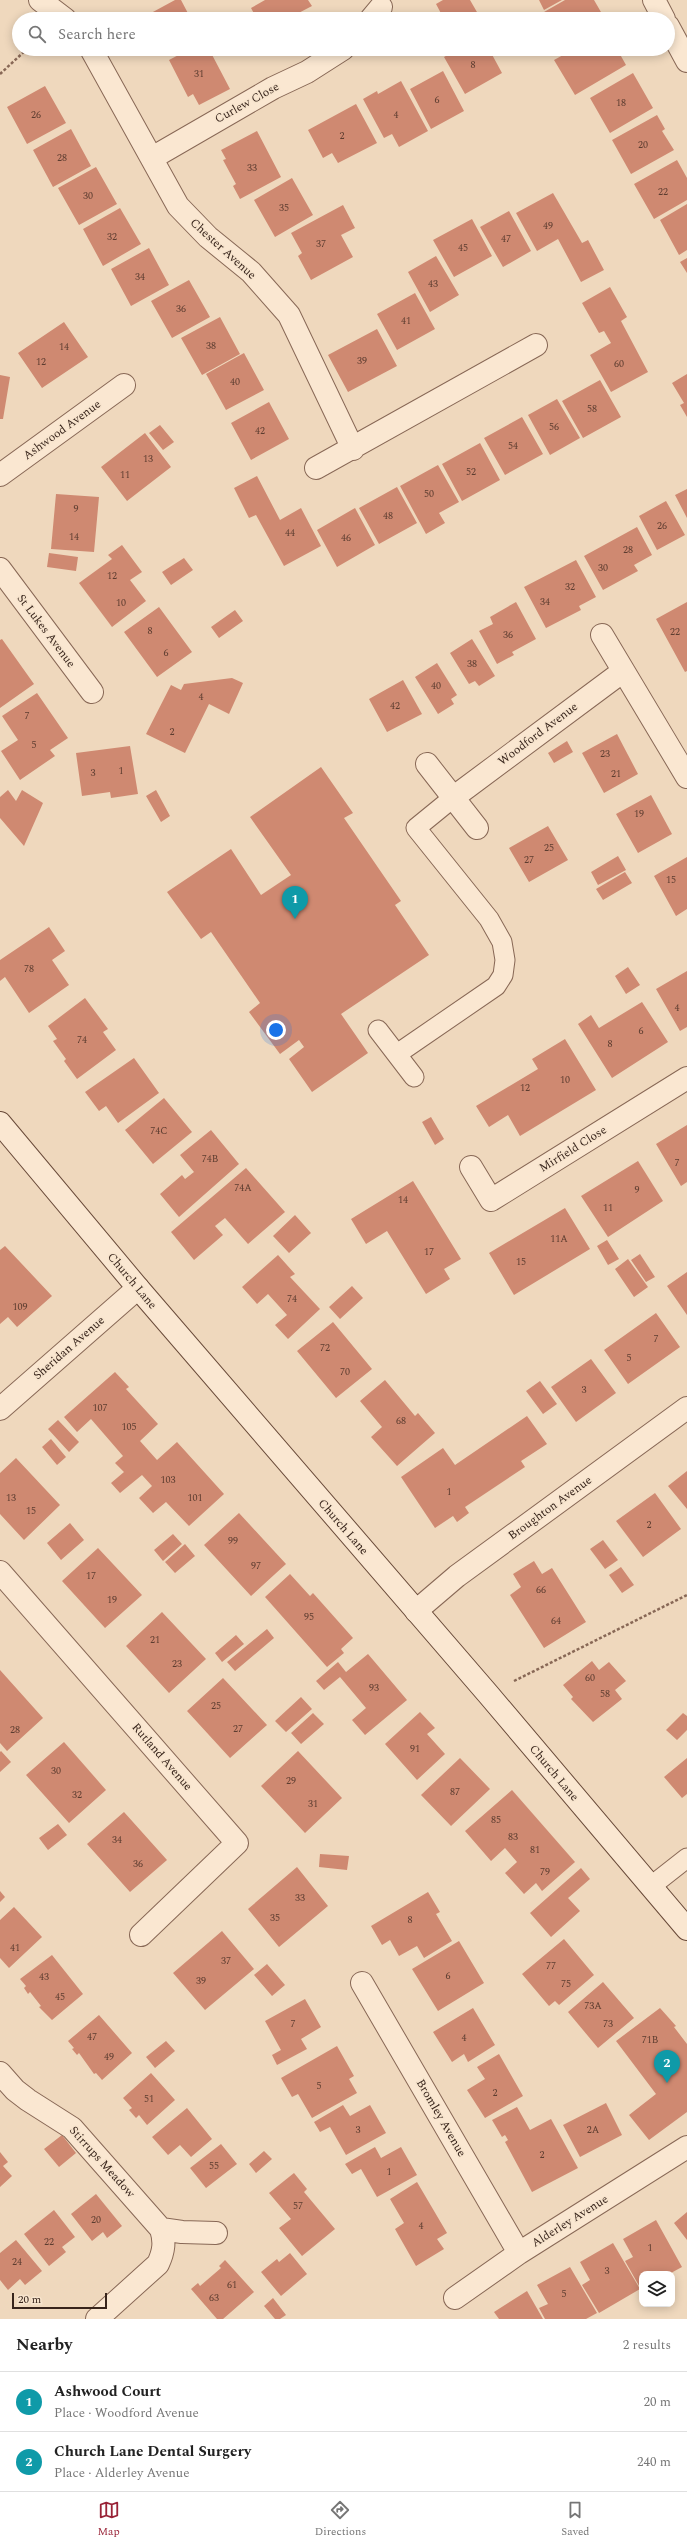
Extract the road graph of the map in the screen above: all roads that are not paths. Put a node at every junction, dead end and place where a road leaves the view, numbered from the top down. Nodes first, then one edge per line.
1 (40, 0) edge
2 (654, 0) edge
3 (56, 12) edge
4 (660, 12) edge
5 (675, 39) edge
6 (95, 56) edge
7 (332, 56) edge
8 (687, 60) edge
9 (152, 158) junction
10 (536, 345) dead end
11 (124, 385) dead end
12 (354, 449) junction
13 (316, 468) dead end
14 (0, 475) edge
15 (0, 569) edge
16 (602, 635) dead end
17 (622, 672) junction
18 (92, 692) dead end
19 (428, 764) dead end
20 (687, 777) edge
21 (454, 797) junction
22 (477, 828) dead end
23 (378, 1030) dead end
24 (397, 1054) junction
25 (414, 1077) dead end
26 (687, 1078) edge
27 (0, 1123) edge
28 (471, 1167) dead end
29 (138, 1288) junction
30 (687, 1408) edge
31 (0, 1409) edge
32 (0, 1572) edge
33 (416, 1611) junction
34 (687, 1858) edge
35 (650, 1887) junction
36 (687, 1929) edge
37 (141, 1934) dead end
38 (362, 1983) dead end
39 (0, 2073) edge
40 (687, 2147) edge
41 (161, 2229) junction
42 (216, 2233) dead end
43 (519, 2253) junction
44 (455, 2298) dead end
45 (97, 2319) edge

1 - 3 street
2 - 4 street
5 - 8 street
6 - 9 street, Chester Avenue
7 - 9 street, Curlew Close
9 - 12 street, Chester Avenue
10 - 12 street
11 - 14 street, Ashwood Avenue
12 - 13 street
15 - 18 street, St Lukes Avenue
16 - 17 street
17 - 20 street
17 - 21 street, Woodford Avenue
19 - 21 street
21 - 22 street
21 - 24 lane
23 - 24 lane
24 - 25 lane
26 - 28 street, Mirfield Close
27 - 29 street, Church Lane
29 - 31 street, Sheridan Avenue
29 - 33 street, Church Lane
30 - 33 street, Broughton Avenue
32 - 37 street, Rutland Avenue
33 - 35 street, Church Lane
34 - 35 lane
35 - 36 street, Church Lane
38 - 43 street, Bromley Avenue
39 - 41 street, Stirrups Meadow
40 - 43 street, Alderley Avenue
41 - 42 street
41 - 45 street
43 - 44 street, Alderley Avenue

